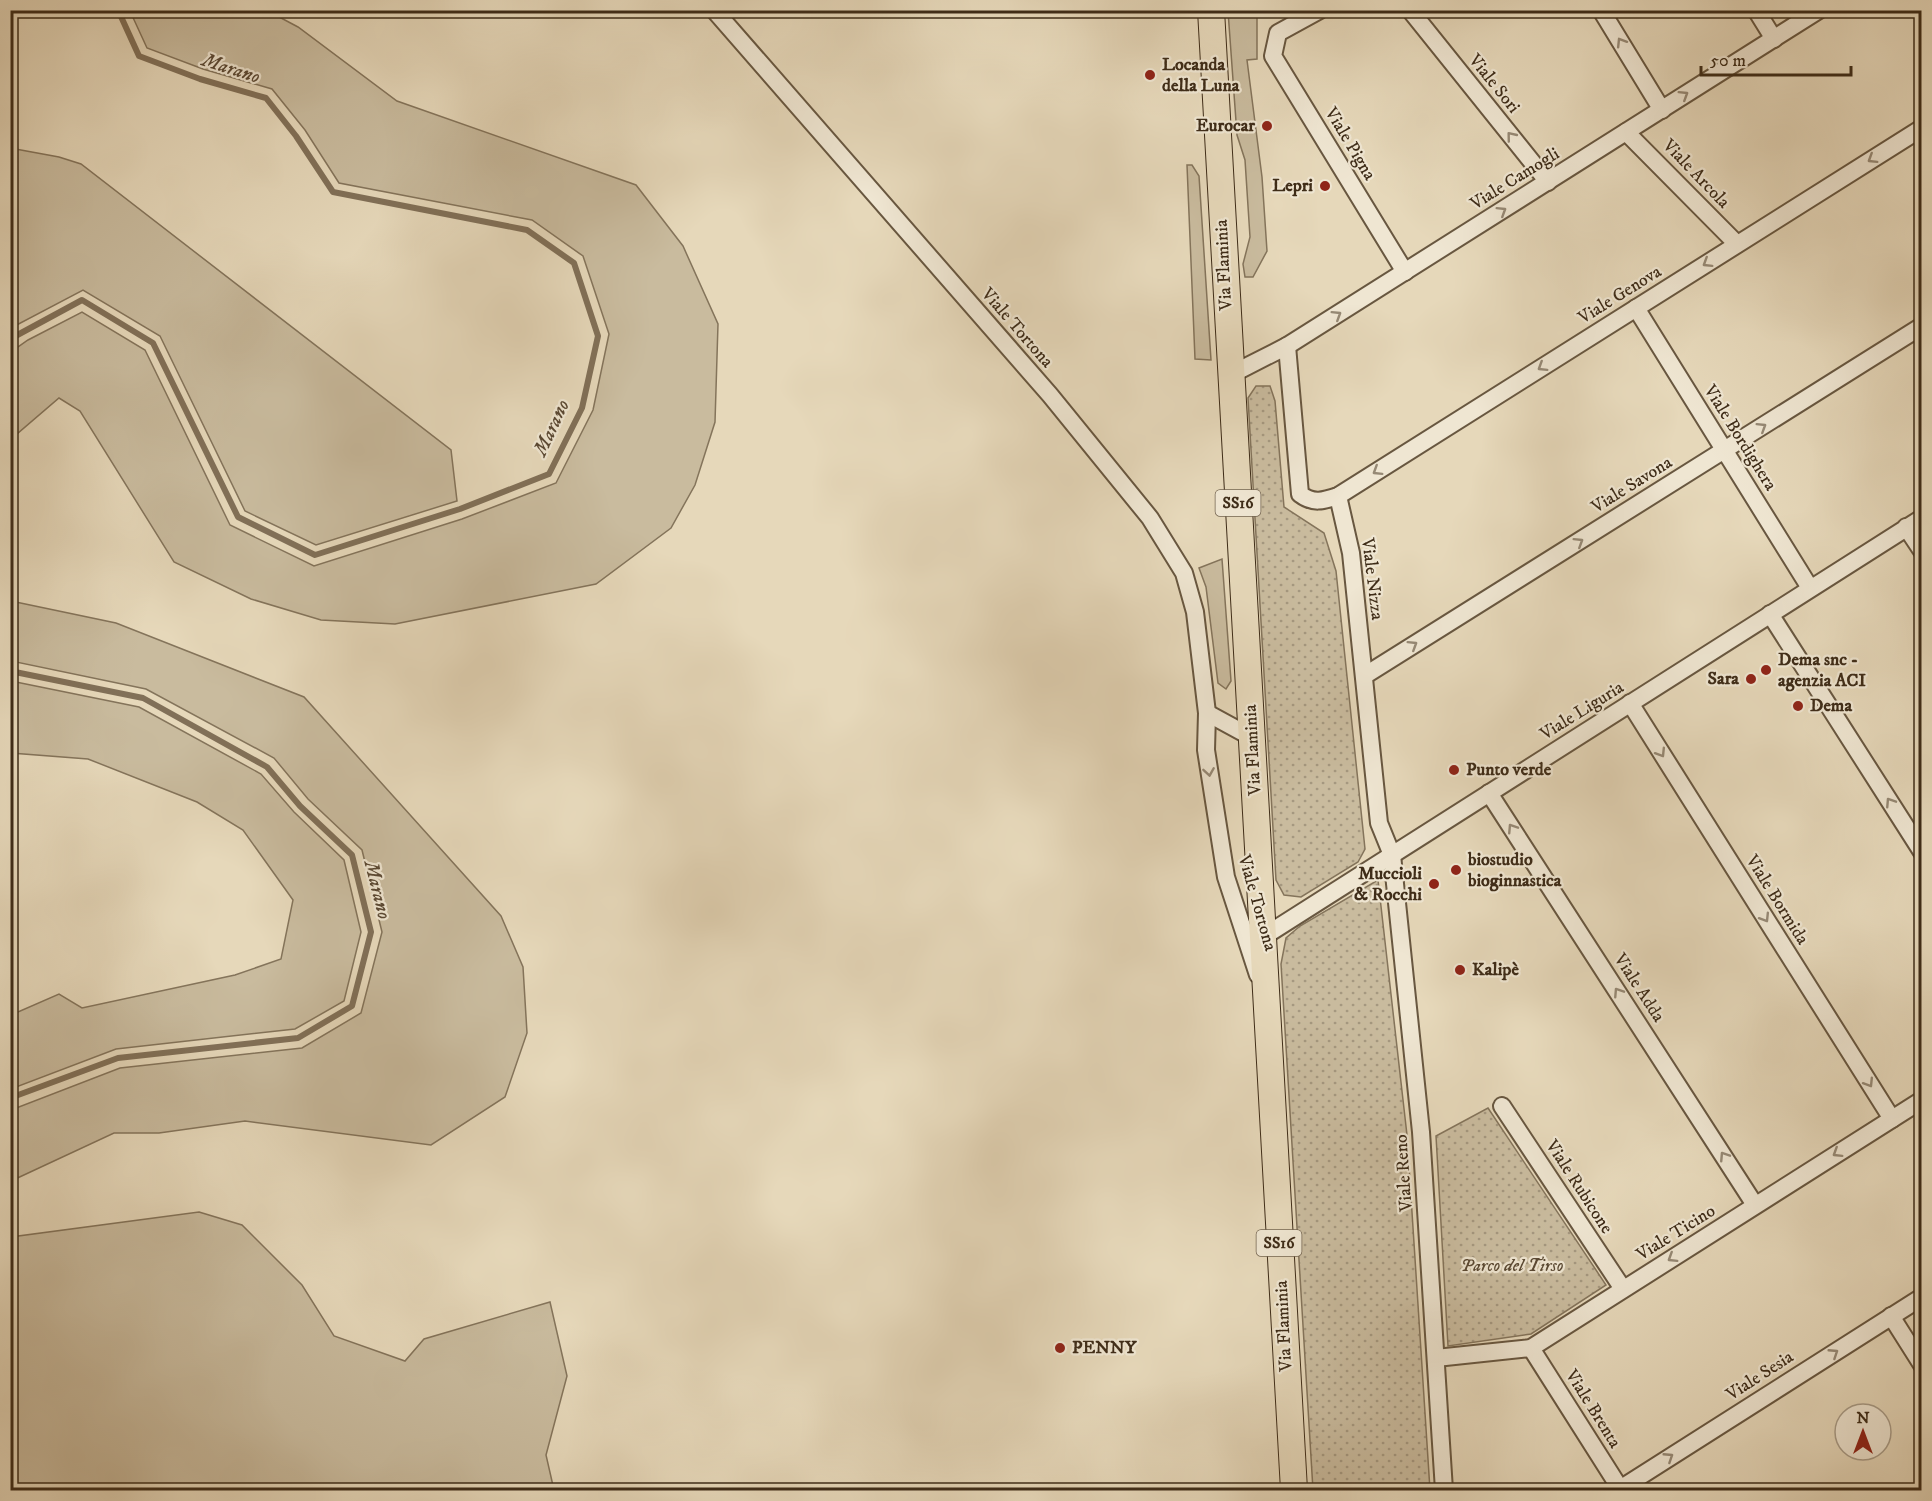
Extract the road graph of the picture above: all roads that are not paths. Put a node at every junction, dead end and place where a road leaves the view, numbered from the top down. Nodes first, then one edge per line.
1 (714, 10) edge
2 (1210, 10) edge
3 (1320, 10) edge
4 (1410, 10) edge
5 (1601, 10) edge
6 (1756, 10) edge
7 (1819, 10) edge
8 (1774, 39) junction
9 (1662, 110) junction
10 (1922, 128) edge
11 (1626, 132) junction
12 (1548, 182) junction
13 (1737, 244) junction
14 (1405, 272) junction
15 (1636, 308) junction
16 (1922, 326) edge
17 (1287, 346) junction
18 (1230, 375) junction
19 (1724, 450) junction
20 (1338, 496) junction
21 (1922, 518) edge
22 (1906, 527) junction
23 (1922, 551) edge
24 (1810, 588) junction
25 (1770, 614) junction
26 (1364, 676) junction
27 (1630, 703) junction
28 (1208, 714) junction
29 (1253, 738) junction
30 (1490, 792) junction
31 (1922, 852) edge
32 (1392, 855) junction
33 (1263, 937) junction
34 (1265, 995) junction
35 (1922, 1100) edge
36 (1503, 1106) dead end
37 (1892, 1119) junction
38 (1755, 1205) junction
39 (1623, 1289) junction
40 (1922, 1297) edge
41 (1891, 1316) junction
42 (1531, 1348) junction
43 (1436, 1358) junction
44 (1922, 1365) edge
45 (1621, 1490) edge
46 (1294, 1491) edge
47 (1444, 1491) edge

1 - 28 street, Viale Tortona
2 - 18 main road, Via Flaminia / SS16
3 - 14 street, Viale Pigna
12 -> 4 street, Viale Sori
9 -> 5 street
6 - 8 street
7 - 8 street, Viale Camogli
9 -> 8 street, Viale Camogli
9 - 11 street, Viale Camogli
10 -> 13 street, Viale Genova
11 - 12 street, Viale Camogli
11 - 13 street, Viale Arcola
14 -> 12 street, Viale Camogli
13 -> 15 street, Viale Genova
17 -> 14 street, Viale Camogli
15 - 19 street, Viale Bordighera
15 -> 20 street, Viale Genova
19 -> 16 street, Viale Savona
17 - 18 street, Viale Camogli
17 - 20 street
18 - 29 main road, Via Flaminia / SS16
19 - 24 street, Viale Bordighera
26 -> 19 street, Viale Savona
20 - 26 street, Viale Nizza
21 - 22 street, Viale Liguria
22 - 23 street
22 - 24 street, Viale Liguria
24 - 25 street, Viale Liguria
25 - 27 street, Viale Liguria
31 -> 25 street
26 - 32 street, Viale Nizza
27 - 30 street, Viale Liguria
27 -> 37 street, Viale Bormida
28 - 29 street
28 -> 34 street, Viale Tortona
29 - 33 main road, Via Flaminia / SS16
30 - 32 street, Viale Liguria
38 -> 30 street, Viale Adda
32 - 33 street, Viale Liguria
32 - 43 street, Viale Reno
33 - 34 main road, Via Flaminia / SS16
34 - 46 main road, Via Flaminia / SS16
35 - 37 street, Viale Ticino
36 - 39 street, Viale Rubicone
37 -> 38 street, Viale Ticino
38 -> 39 street, Viale Ticino
39 - 42 street, Viale Ticino
40 - 41 street, Viale Sesia
41 - 44 street
45 -> 41 street, Viale Sesia
42 - 43 street, Viale Ticino
42 - 45 street, Viale Brenta
43 - 47 street, Viale Reno

